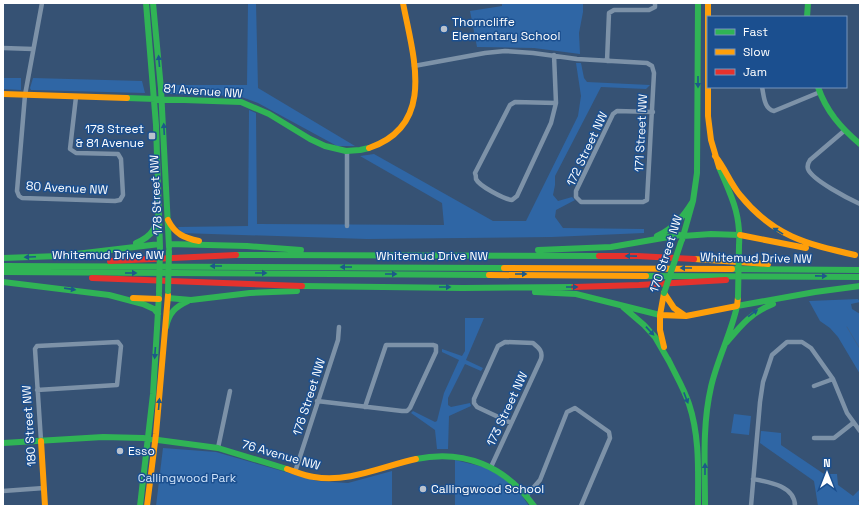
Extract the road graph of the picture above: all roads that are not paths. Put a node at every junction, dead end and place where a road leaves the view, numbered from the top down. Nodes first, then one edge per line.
1 (42, 3) edge
2 (146, 3) edge
3 (153, 3) edge
4 (403, 3) edge
5 (698, 3) edge
6 (708, 3) edge
7 (808, 3) edge
8 (655, 5) edge
9 (708, 16) edge
10 (807, 16) edge
11 (3, 48) edge
12 (34, 49) junction
13 (554, 55) junction
14 (607, 61) junction
15 (414, 66) junction
16 (708, 88) edge
17 (762, 88) edge
18 (819, 90) edge
19 (3, 94) edge
20 (25, 95) junction
21 (76, 97) junction
22 (159, 99) junction
23 (556, 103) junction
24 (653, 112) junction
25 (844, 130) junction
26 (860, 144) edge
27 (347, 151) junction
28 (715, 156) junction
29 (647, 200) joint
30 (693, 201) junction
31 (860, 204) edge
32 (159, 211) junction
33 (168, 220) junction
34 (347, 226) dead end
35 (740, 235) junction
36 (682, 239) junction
37 (637, 242) junction
38 (226, 246) junction
39 (125, 247) junction
40 (160, 247) junction
41 (169, 247) junction
42 (392, 255) junction
43 (489, 255) junction
44 (857, 255) edge
45 (3, 258) edge
46 (3, 266) edge
47 (69, 266) junction
48 (795, 269) junction
49 (860, 270) edge
50 (3, 272) edge
51 (36, 272) junction
52 (782, 276) junction
53 (860, 277) edge
54 (3, 282) edge
55 (860, 286) edge
56 (378, 287) junction
57 (477, 287) junction
58 (664, 293) junction
59 (109, 295) junction
60 (787, 297) junction
61 (168, 298) junction
62 (159, 299) junction
63 (191, 300) junction
64 (622, 306) junction
65 (737, 306) junction
66 (158, 314) junction
67 (660, 315) junction
68 (686, 316) junction
69 (166, 327) junction
70 (339, 328) dead end
71 (728, 342) junction
72 (670, 363) junction
73 (833, 379) junction
74 (814, 386) dead end
75 (37, 390) junction
76 (230, 390) dead end
77 (317, 401) junction
78 (365, 407) junction
79 (511, 423) junction
80 (853, 423) junction
81 (860, 431) edge
82 (814, 438) dead end
83 (148, 439) junction
84 (155, 440) junction
85 (41, 441) junction
86 (3, 443) edge
87 (218, 448) junction
88 (491, 467) junction
89 (295, 472) junction
90 (753, 480) junction
91 (44, 488) junction
92 (3, 491) edge
93 (526, 495) junction
94 (45, 506) edge
95 (140, 506) edge
96 (147, 506) edge
97 (534, 506) edge
98 (581, 506) edge
99 (698, 506) edge
100 (705, 506) edge
101 (751, 506) edge
102 (795, 506) edge

1 - 12 street
2 - 22 main road, 178 Street NW
22 -> 3 main road, 178 Street NW
4 - 15 main road
5 -> 30 main road, 170 Street NW
6 - 9 main road
7 - 10 main road
8 - 14 street
11 - 12 street
12 - 20 street
13 - 14 street
13 - 15 street
13 - 23 street
14 - 24 street, 171 Street NW
15 - 27 main road, 81 Avenue NW
16 - 28 main road
17 - 18 street
18 - 25 main road
19 - 20 main road, 81 Avenue NW
20 - 21 main road, 81 Avenue NW
20 - 21 street, 80 Avenue NW
21 - 22 main road, 81 Avenue NW
22 - 27 main road, 81 Avenue NW
22 - 32 main road, 178 Street NW
33 -> 22 main road, 178 Street NW
23 - 23 street
24 - 29 street, 171 Street NW
24 - 29 street, 172 Street NW
25 - 26 main road
25 - 31 street
27 - 34 street
28 - 35 main road
44 -> 28 main road
30 - 36 main road, 170 Street NW
30 - 37 main road
32 - 39 main road
32 - 40 main road, 178 Street NW
33 - 38 main road
33 - 41 main road, 178 Street NW
35 - 36 main road
35 - 44 main road
35 - 65 main road, bridge
36 - 37 main road
36 - 58 main road, 170 Street NW, bridge
37 - 43 main road
38 - 41 main road
38 - 42 main road
39 - 40 main road
39 -> 45 main road
40 - 41 main road
40 - 62 main road, 178 Street NW, bridge
41 - 61 main road, 178 Street NW, bridge
42 - 43 main road
42 - 47 main road
48 -> 43 main road
46 - 47 main road, Whitemud Drive NW
48 -> 47 main road, Whitemud Drive NW
48 - 49 main road, Whitemud Drive NW
50 - 51 main road, Whitemud Drive NW
51 -> 52 main road, Whitemud Drive NW
51 - 56 main road
52 -> 53 main road, Whitemud Drive NW
57 -> 52 main road
54 -> 59 main road
55 - 60 main road
56 -> 57 main road
56 - 63 main road
57 - 64 main road
58 - 67 main road, 170 Street NW
58 - 68 main road
59 - 62 main road
59 - 66 main road
60 - 65 main road
71 -> 60 main road
61 - 62 main road
61 - 63 main road
61 - 69 main road, 178 Street NW
62 - 66 main road, 178 Street NW
63 - 69 main road
64 - 67 main road
64 -> 72 main road
65 - 68 main road
65 - 71 main road
66 -> 83 main road, 178 Street NW
67 - 68 main road
67 - 72 main road, 170 Street NW
84 -> 69 main road, 178 Street NW
70 - 77 street, 176 Street NW
100 -> 71 main road
72 -> 99 main road, 170 Street NW
73 - 74 street
73 - 80 street
73 - 90 street
75 - 75 street, 180 Street NW
75 - 85 street, 180 Street NW
76 - 87 street
77 - 78 street
77 - 89 street, 176 Street NW
78 - 78 street
79 - 79 street, 173 Street NW
79 - 88 street, 173 Street NW
80 - 81 street
80 - 82 street
83 - 84 main road, 76 Avenue NW
83 - 85 main road, 76 Avenue NW
83 - 95 main road, 178 Street NW
84 - 87 main road, 76 Avenue NW
84 - 96 main road, 178 Street NW
85 - 86 main road, 76 Avenue NW
85 - 91 main road, 180 Street NW
87 - 89 main road, 76 Avenue NW
88 - 89 main road, 76 Avenue NW
88 - 93 main road, 76 Avenue NW
90 - 101 street
90 - 102 street
91 - 92 street
91 - 94 main road, 180 Street NW
93 - 97 main road, 76 Avenue NW
93 - 98 street

